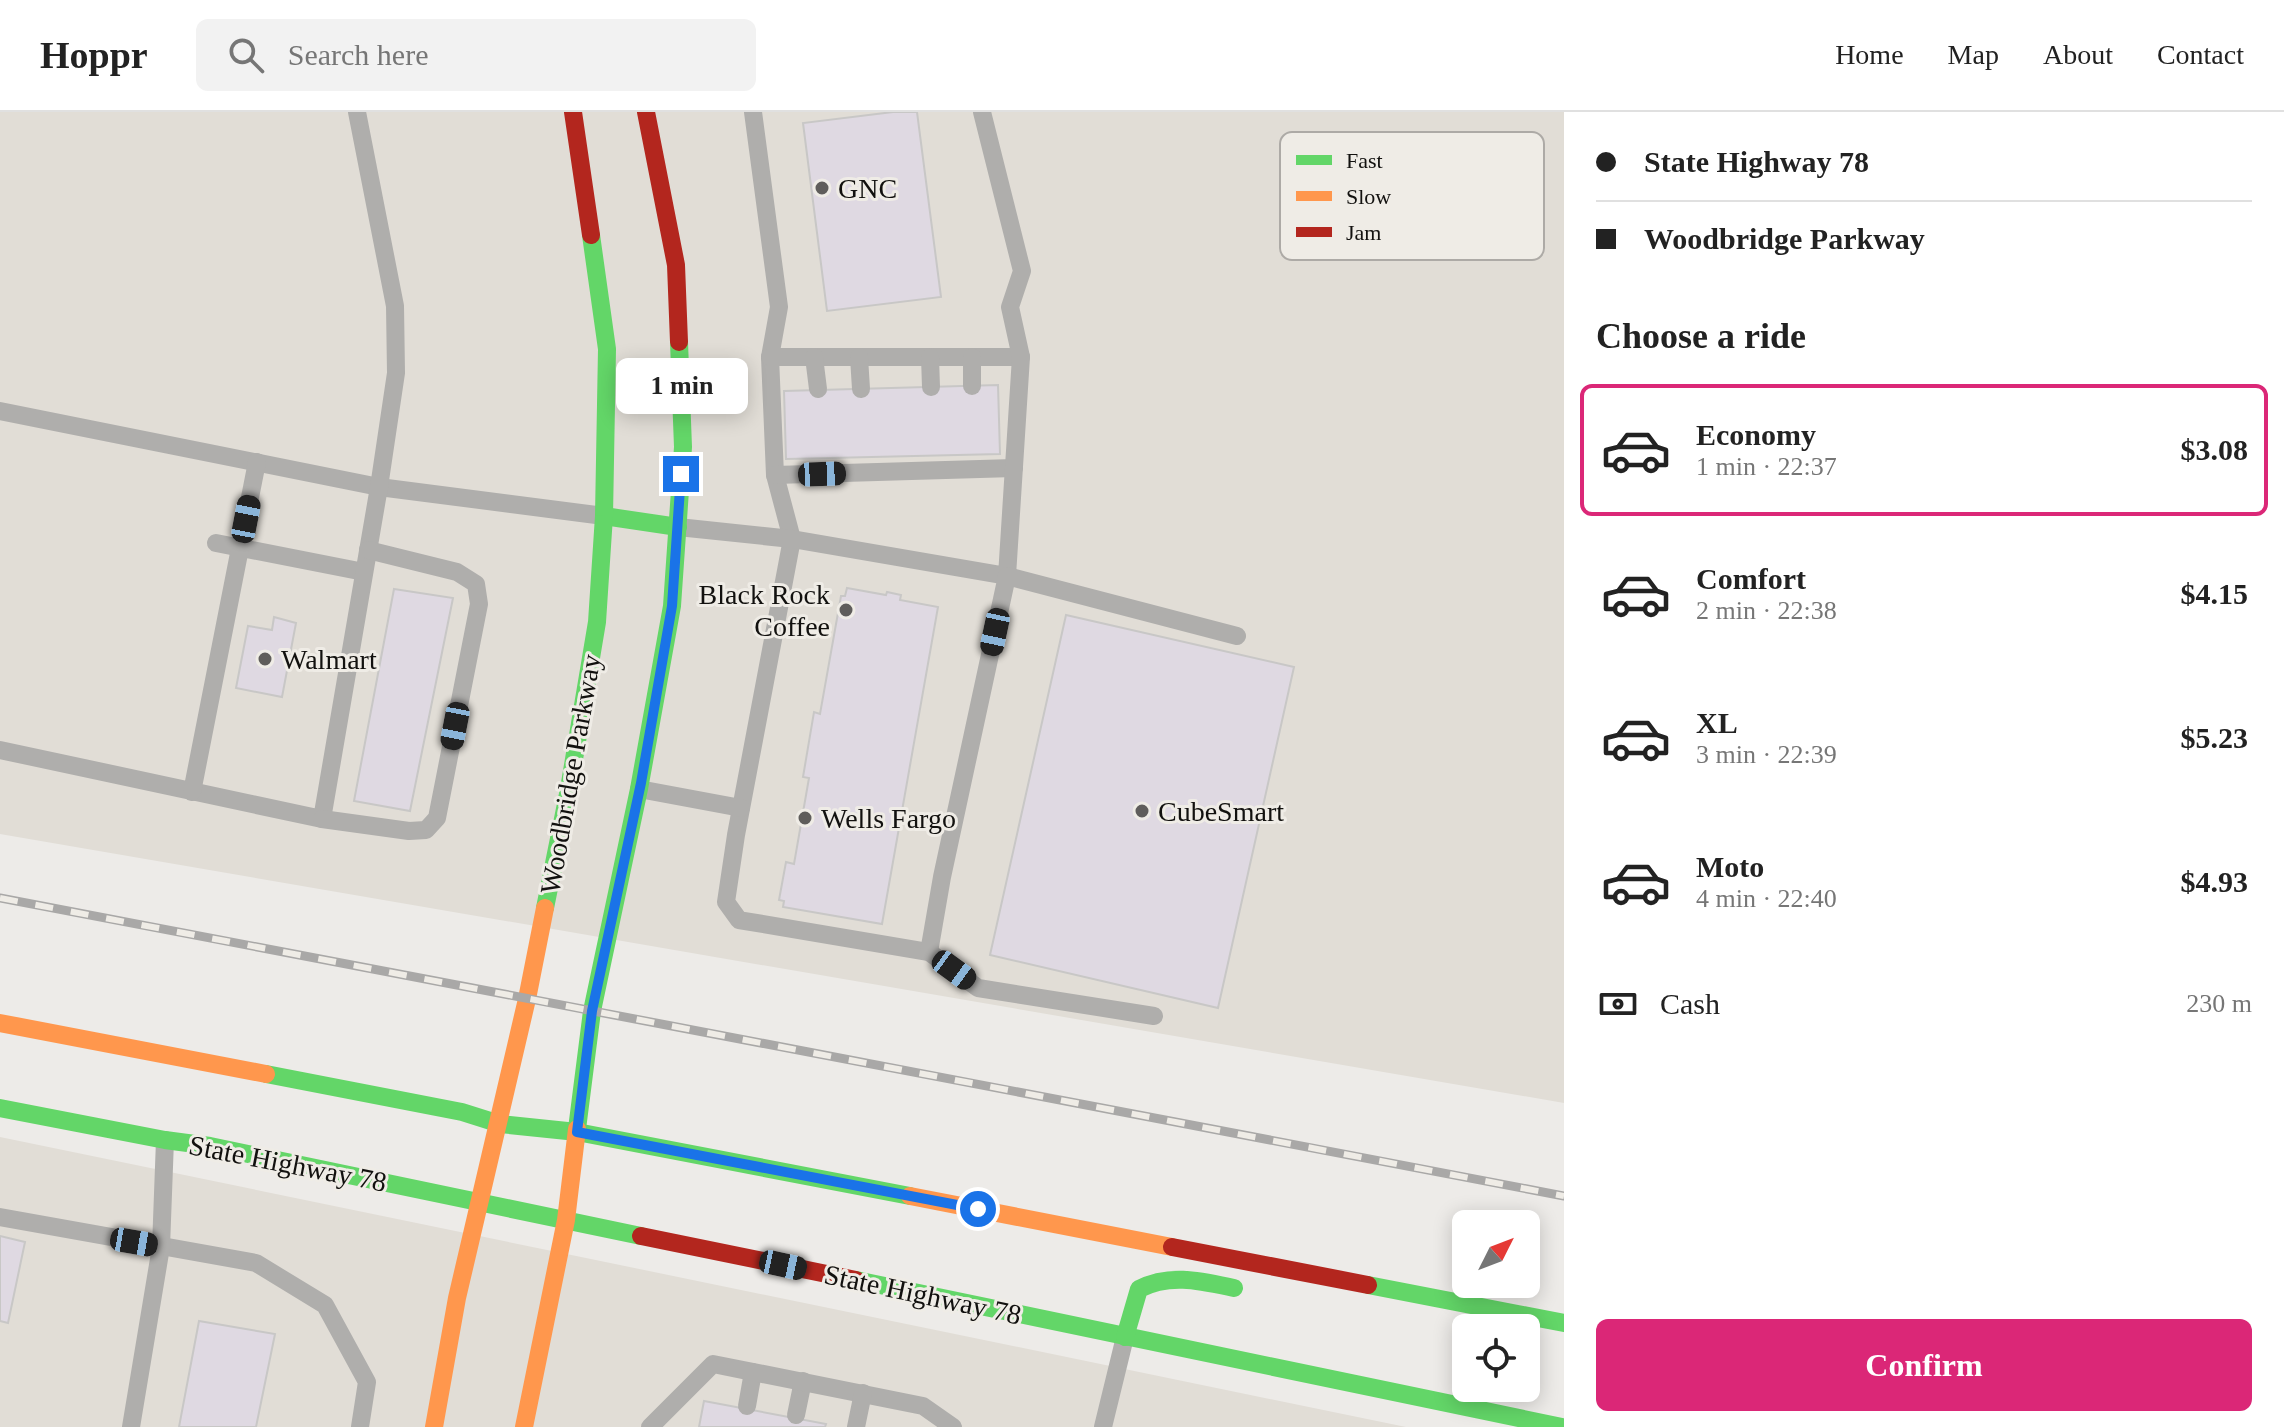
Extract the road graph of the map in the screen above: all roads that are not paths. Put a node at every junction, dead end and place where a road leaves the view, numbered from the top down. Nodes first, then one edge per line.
1 (357, 112) edge
2 (573, 112) edge
3 (646, 112) edge
4 (753, 112) edge
5 (982, 112) edge
6 (770, 357) junction
7 (814, 357) junction
8 (859, 357) junction
9 (930, 357) junction
10 (972, 357) junction
11 (1021, 357) junction
12 (972, 386) dead end
13 (931, 387) dead end
14 (818, 389) dead end
15 (861, 389) dead end
16 (0, 411) edge
17 (257, 462) junction
18 (1014, 468) junction
19 (775, 475) junction
20 (379, 487) junction
21 (604, 516) junction
22 (678, 527) junction
23 (792, 539) junction
24 (216, 543) dead end
25 (240, 547) junction
26 (368, 550) junction
27 (364, 572) junction
28 (1007, 576) junction
29 (1237, 636) dead end
30 (0, 750) edge
31 (639, 789) junction
32 (192, 792) junction
33 (741, 808) junction
34 (322, 819) junction
35 (929, 952) junction
36 (1154, 1016) dead end
37 (0, 1023) edge
38 (0, 1108) edge
39 (500, 1124) junction
40 (577, 1132) junction
41 (165, 1140) junction
42 (480, 1201) junction
43 (0, 1217) edge
44 (566, 1220) junction
45 (161, 1247) junction
46 (1258, 1292) dead end
47 (1471, 1304) junction
48 (1425, 1316) dead end
49 (1564, 1323) edge
50 (1125, 1337) junction
51 (753, 1372) junction
52 (803, 1381) junction
53 (863, 1393) junction
54 (747, 1406) dead end
55 (796, 1415) dead end
56 (131, 1427) edge
57 (360, 1427) edge
58 (434, 1427) edge
59 (524, 1427) edge
60 (650, 1427) edge
61 (856, 1427) edge
62 (953, 1427) edge
63 (1103, 1427) edge
64 (1562, 1427) edge

1 - 20 lane
2 - 21 main road, Woodbridge Parkway
3 - 22 main road
4 - 6 lane
5 - 11 lane
6 - 7 lane
6 - 19 lane
7 - 8 lane
7 - 14 lane
8 - 9 lane
8 - 15 lane
9 - 10 lane
9 - 13 lane
10 - 11 lane
10 - 12 lane
11 - 18 lane
16 - 17 lane
17 - 20 lane
17 - 25 lane
18 - 19 lane
18 - 28 lane
19 - 23 lane
20 - 21 lane
20 - 26 lane
21 - 22 main road
21 - 39 main road, Woodbridge Parkway
22 - 23 lane
22 - 31 main road
23 - 28 lane
23 - 33 lane
24 - 25 lane
25 - 27 lane
25 - 32 lane
26 - 27 lane
26 - 34 lane
27 - 34 lane
28 - 29 lane
28 - 35 lane
30 - 32 lane
31 - 33 lane
31 - 40 main road
32 - 34 lane
33 - 35 lane
35 - 36 lane
37 - 39 main road
38 - 41 main road, State Highway 78
39 - 40 main road
39 - 42 main road, Woodbridge Parkway
40 - 44 main road
40 - 47 main road
41 - 42 main road, State Highway 78
41 - 45 lane
42 - 44 main road, State Highway 78
42 - 58 main road, Woodbridge Parkway
43 - 45 lane
44 - 50 main road, State Highway 78
44 - 59 main road
45 - 56 lane
45 - 57 lane
46 - 50 main road
47 - 48 main road
47 - 49 main road
50 - 63 lane
50 - 64 main road, State Highway 78
51 - 52 lane
51 - 54 lane
51 - 60 lane
52 - 53 lane
52 - 55 lane
53 - 61 lane
53 - 62 lane

